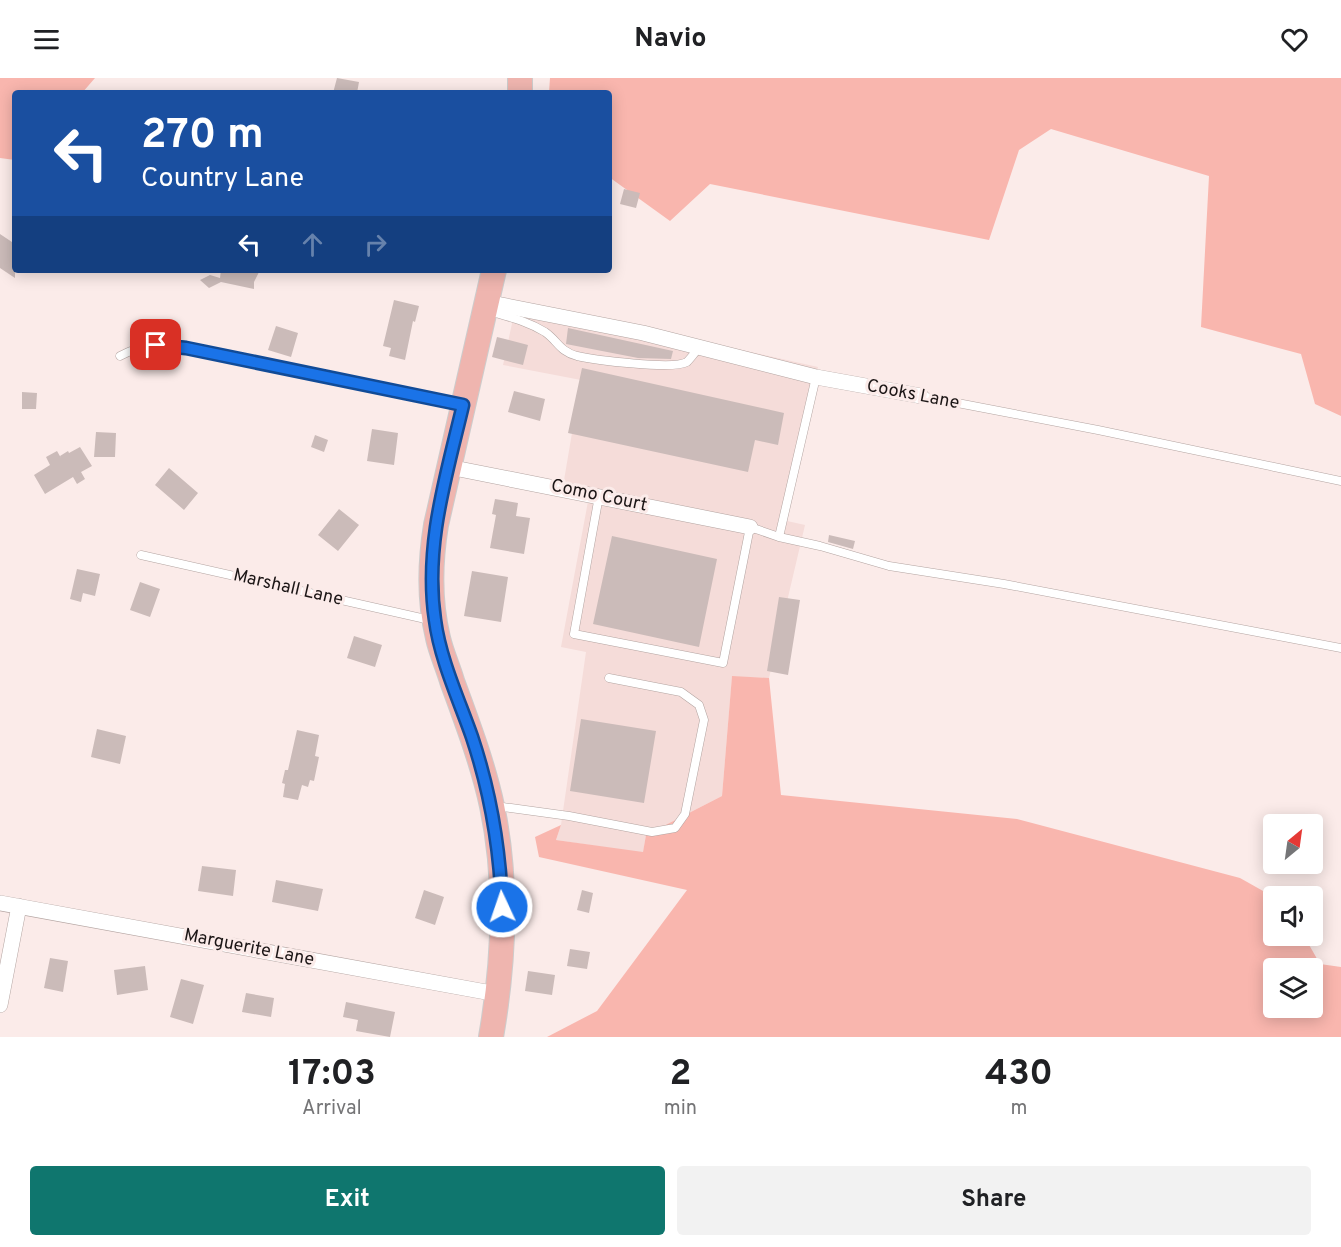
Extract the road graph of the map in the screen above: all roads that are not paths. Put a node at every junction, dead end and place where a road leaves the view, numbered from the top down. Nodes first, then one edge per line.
1 (493, 273) edge
2 (485, 306) junction
3 (700, 347) junction
4 (120, 356) dead end
5 (816, 377) junction
6 (921, 396) joint
7 (463, 405) junction
8 (449, 467) junction
9 (1341, 481) edge
10 (599, 496) junction
11 (750, 527) junction
12 (778, 537) junction
13 (141, 555) dead end
14 (435, 621) junction
15 (1341, 648) edge
16 (609, 678) dead end
17 (492, 806) junction
18 (0, 903) edge
19 (19, 906) junction
20 (497, 994) junction
21 (0, 1005) edge
22 (491, 1037) edge

1 - 2 main road
2 - 3 street, Cooks Lane
2 - 3 lane
2 - 7 main road
3 - 5 street, Cooks Lane
4 - 7 lane
5 - 6 street, Cooks Lane
5 - 12 lane
6 - 9 lane, Cooks Lane
7 - 8 main road
8 - 10 street, Como Court
8 - 14 main road
10 - 11 street, Como Court
10 - 11 lane
11 - 12 lane
12 - 15 lane
13 - 14 lane, Marshall Lane
14 - 17 main road
16 - 17 lane
17 - 20 main road
18 - 19 street, Marguerite Lane
19 - 20 street, Marguerite Lane
19 - 21 street
20 - 22 main road

